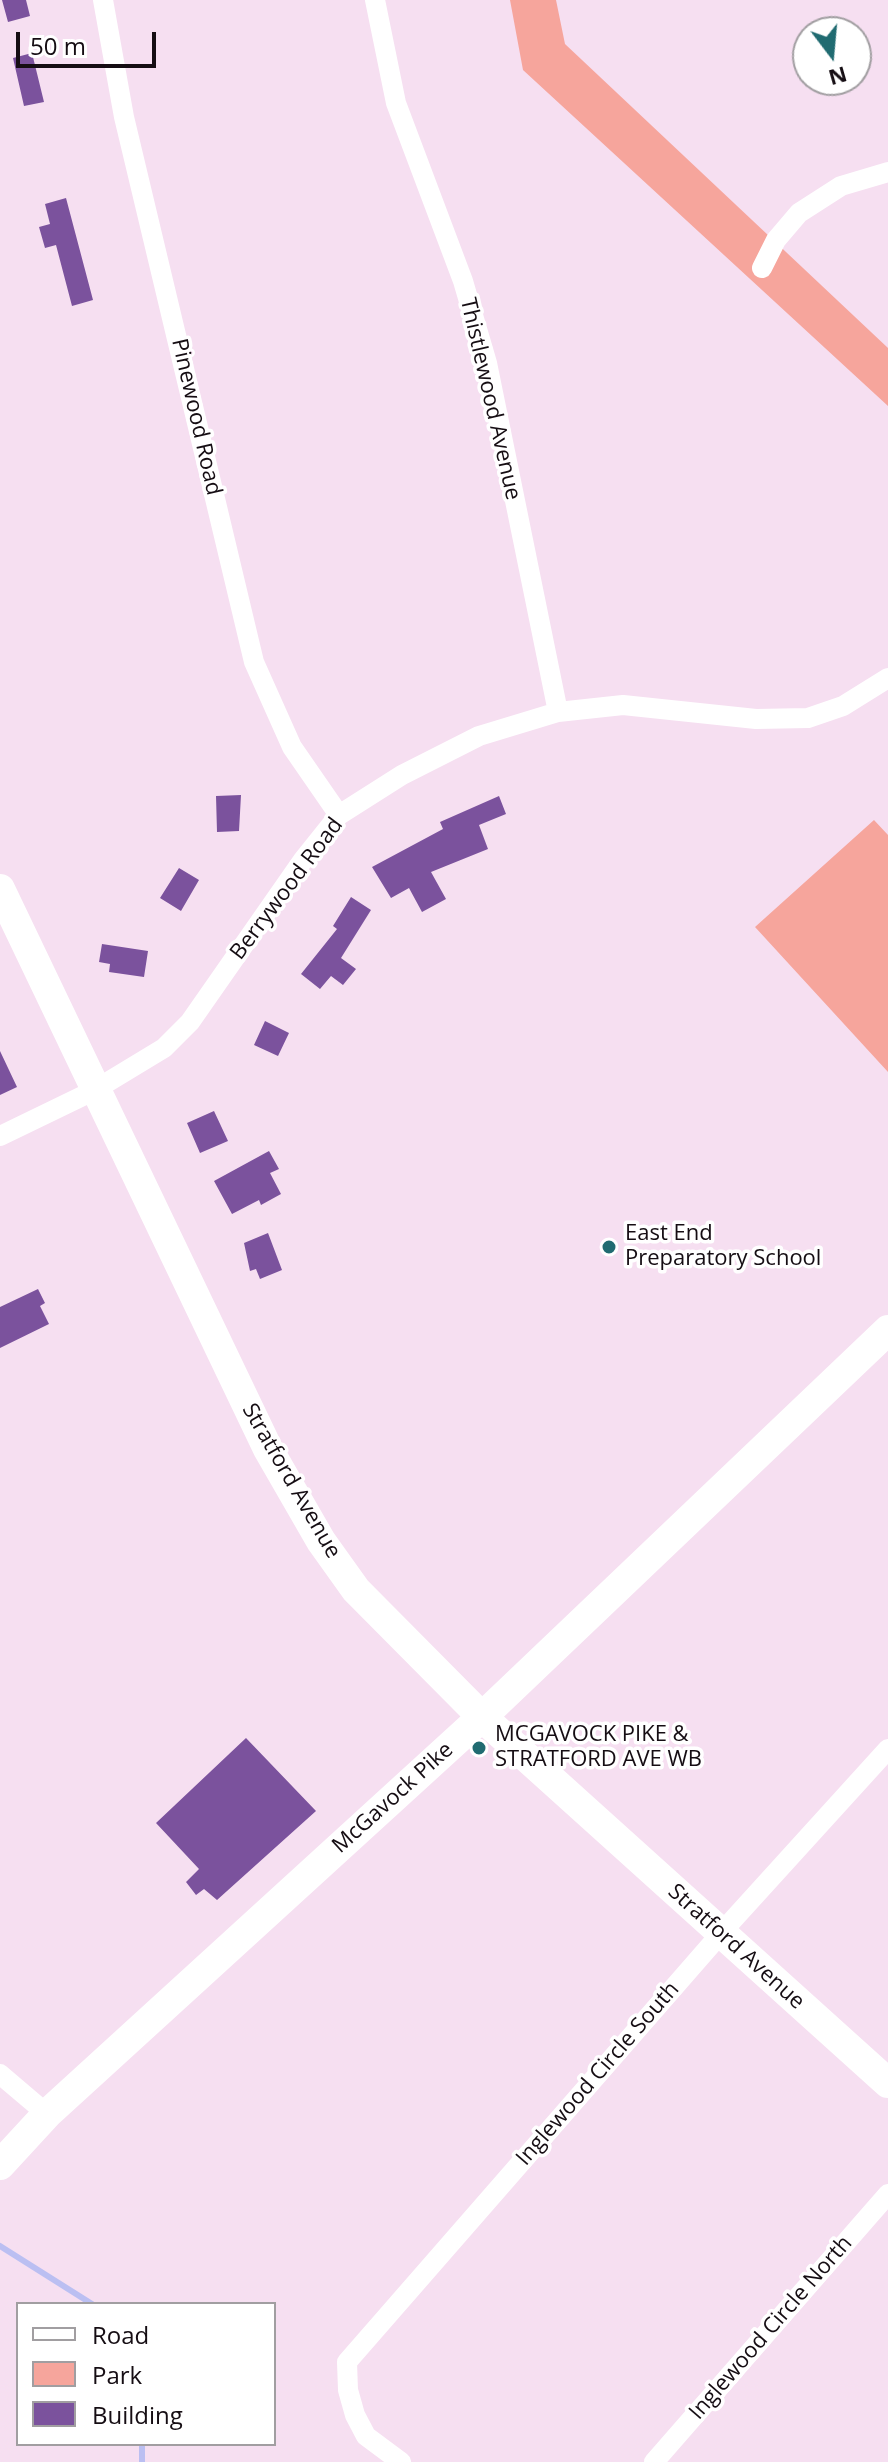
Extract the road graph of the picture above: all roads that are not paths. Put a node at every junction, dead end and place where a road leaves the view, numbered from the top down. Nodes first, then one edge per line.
1 (103, 0) edge
2 (375, 0) edge
3 (888, 172) edge
4 (762, 268) dead end
5 (888, 678) edge
6 (558, 712) junction
7 (339, 815) junction
8 (0, 889) edge
9 (93, 1091) junction
10 (0, 1136) edge
11 (888, 1330) edge
12 (482, 1717) junction
13 (888, 1749) edge
14 (721, 1934) junction
15 (0, 2074) edge
16 (888, 2083) edge
17 (47, 2114) junction
18 (0, 2165) edge
19 (888, 2194) edge
20 (401, 2462) edge
21 (654, 2462) edge

1 - 7 street, Pinewood Road
2 - 6 street, Thistlewood Avenue
3 - 4 street
5 - 6 street, Berrywood Road
6 - 7 street, Berrywood Road
7 - 9 street, Berrywood Road
8 - 9 street, Stratford Avenue
9 - 10 street, Berrywood Road
9 - 12 street, Stratford Avenue
11 - 12 street, McGavock Pike
12 - 14 street, Stratford Avenue
12 - 17 street, McGavock Pike
13 - 14 street, Inglewood Circle South
14 - 16 street, Stratford Avenue
14 - 20 street, Inglewood Circle South
15 - 17 street
17 - 18 street, McGavock Pike
19 - 21 street, Inglewood Circle North

